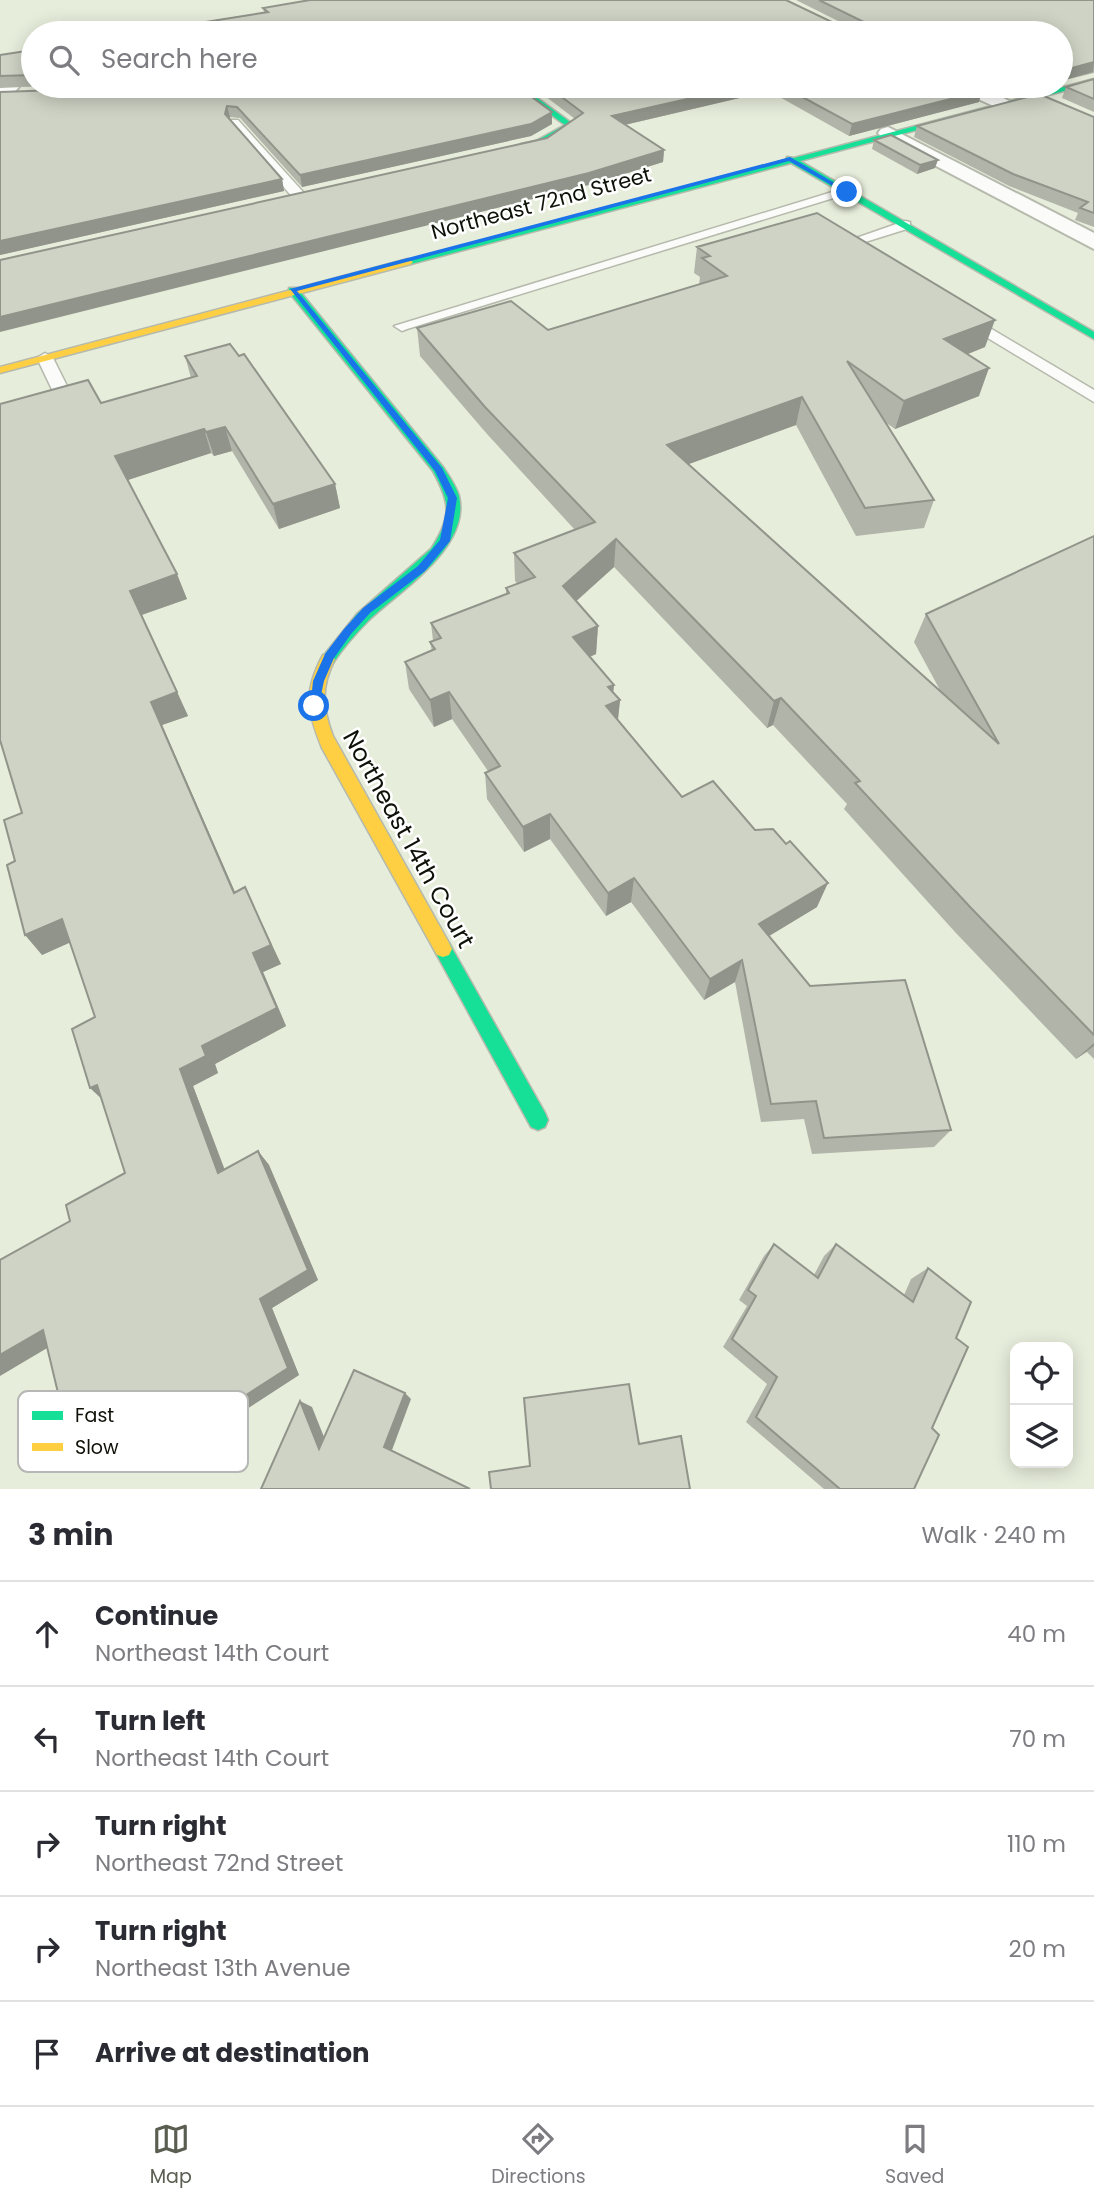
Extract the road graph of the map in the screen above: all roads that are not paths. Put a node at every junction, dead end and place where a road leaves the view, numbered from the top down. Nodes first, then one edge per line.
1 (0, 73) edge
2 (1094, 80) edge
3 (1073, 85) edge
4 (21, 94) edge
5 (0, 96) edge
6 (533, 98) edge
7 (992, 98) edge
8 (1022, 98) edge
9 (1041, 98) edge
10 (1003, 103) junction
11 (1070, 111) edge
12 (234, 122) edge
13 (888, 133) junction
14 (512, 149) edge
15 (790, 159) junction
16 (847, 192) junction
17 (299, 196) edge
18 (905, 225) junction
19 (1094, 242) edge
20 (870, 259) edge
21 (293, 290) junction
22 (952, 310) edge
23 (402, 326) dead end
24 (1094, 336) edge
25 (45, 358) junction
26 (0, 370) edge
27 (1093, 398) edge
28 (0, 424) edge
29 (538, 1120) dead end

1 - 5 street
2 - 3 street, Northeast 72nd Street
4 - 5 street
6 - 14 street
7 - 10 street
8 - 10 street, Northeast 72nd Street
9 - 11 street
10 - 13 street, Northeast 72nd Street
12 - 17 lane
13 - 15 street, Northeast 72nd Street
13 - 19 street
15 - 16 street
15 - 21 street, Northeast 72nd Street
16 - 18 street
16 - 23 lane
18 - 20 lane
18 - 24 street
21 - 25 street, Northeast 72nd Street
21 - 29 street, Northeast 14th Court
22 - 27 lane
25 - 26 street, Northeast 72nd Street
25 - 28 lane

